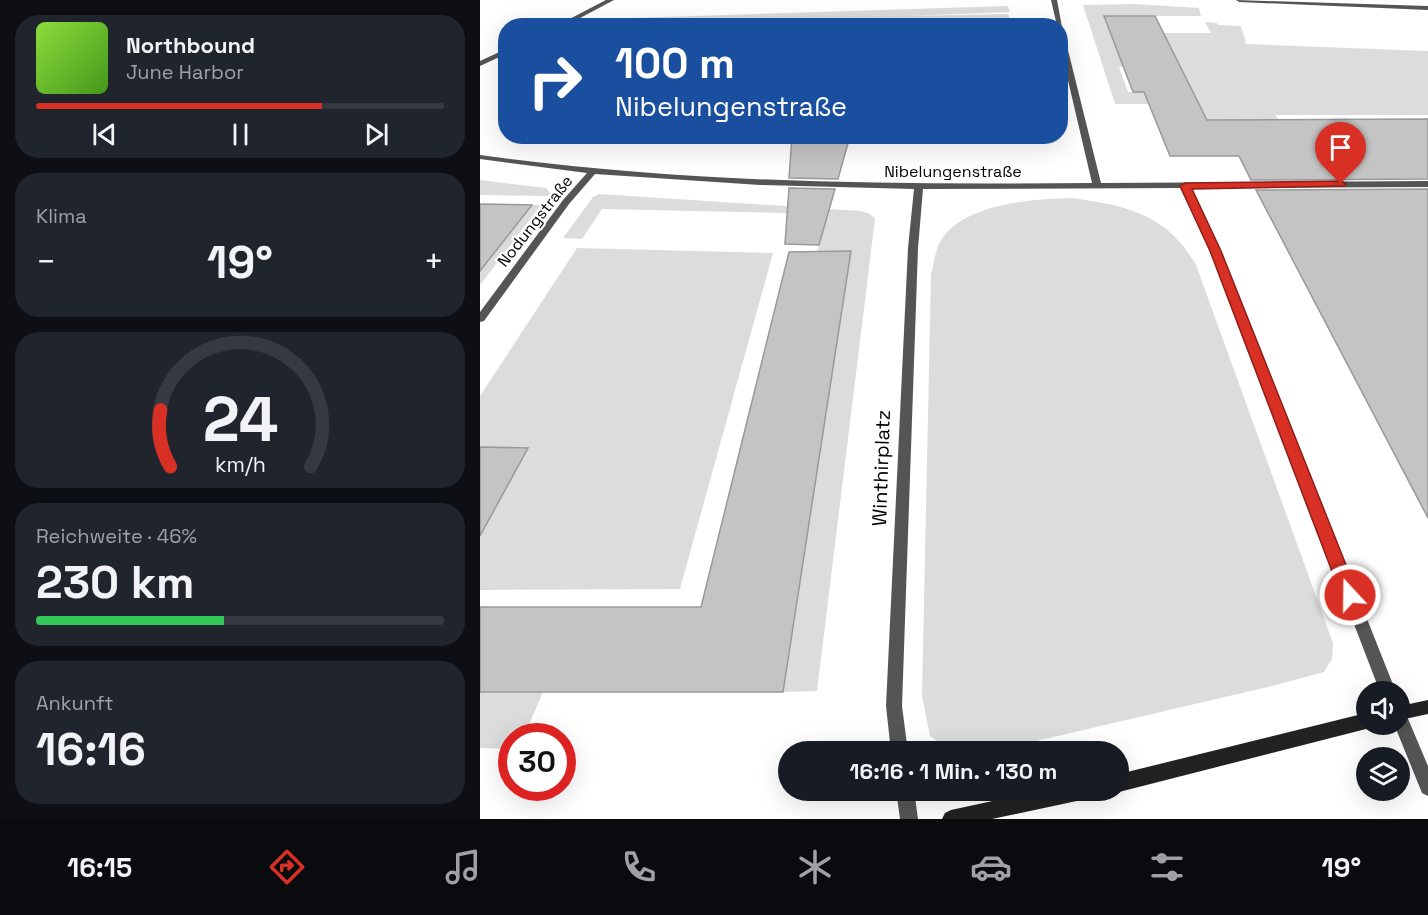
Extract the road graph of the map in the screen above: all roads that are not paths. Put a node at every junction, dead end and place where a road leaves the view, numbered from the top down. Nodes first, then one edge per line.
1 (611, 0) edge
2 (1054, 0) edge
3 (1239, 0) edge
4 (1428, 8) edge
5 (575, 18) edge
6 (1058, 18) edge
7 (498, 55) edge
8 (1068, 62) edge
9 (480, 64) edge
10 (480, 157) edge
11 (593, 171) junction
12 (1428, 184) edge
13 (1097, 186) junction
14 (1185, 186) junction
15 (919, 187) junction
16 (480, 319) edge
17 (1384, 681) edge
18 (1428, 707) edge
19 (1410, 711) edge
20 (1356, 724) edge
21 (1407, 735) edge
22 (899, 741) edge
23 (1129, 780) edge
24 (1428, 787) edge
25 (907, 801) edge
26 (1035, 801) edge
27 (909, 819) edge
28 (951, 819) edge

1 - 5 street
2 - 6 street
3 - 4 street
7 - 9 street
8 - 13 street
10 - 11 street, Nibelungenstraße
11 - 15 street, Nibelungenstraße
11 - 16 street, Nodungstraße
12 - 14 street, Nibelungenstraße
13 - 14 street, Nibelungenstraße
13 - 15 street, Nibelungenstraße
14 - 17 street
15 - 22 street, Winthirplatz
18 - 19 street
20 - 23 street
21 - 24 street
25 - 27 street
26 - 28 street

